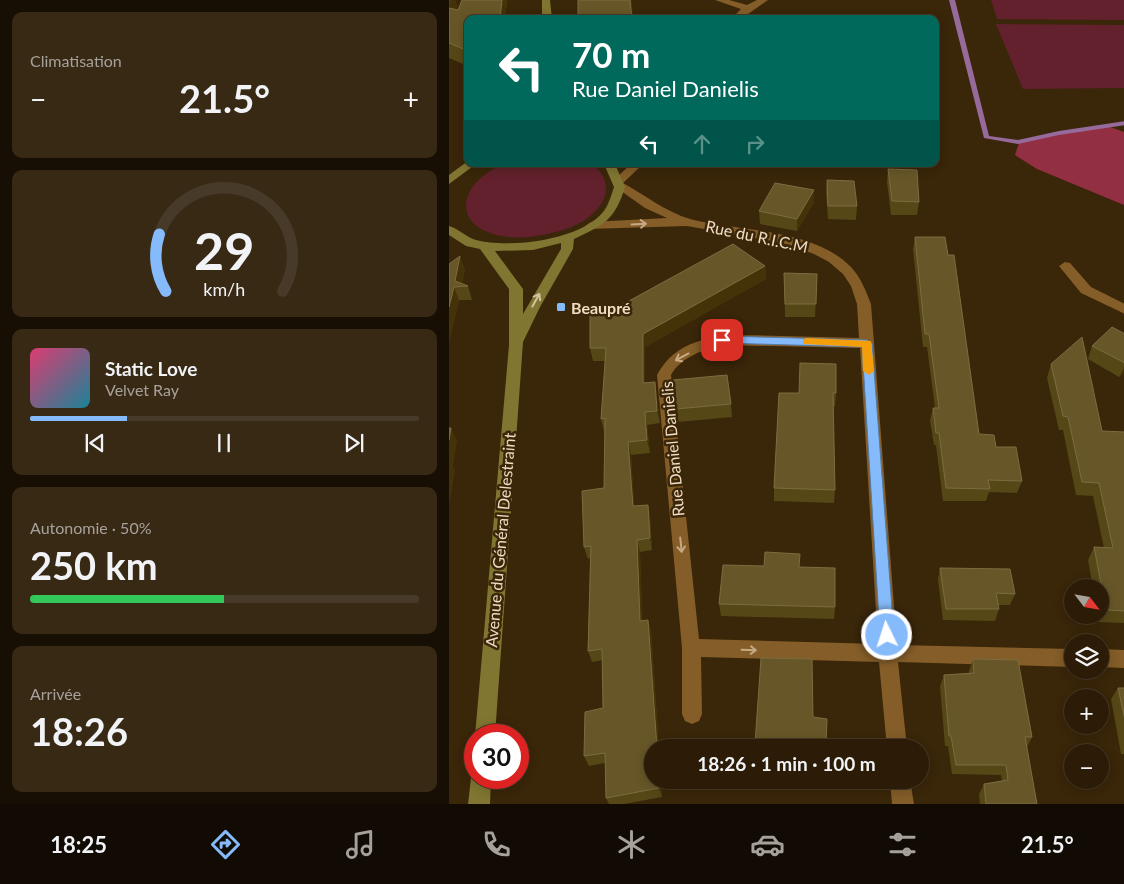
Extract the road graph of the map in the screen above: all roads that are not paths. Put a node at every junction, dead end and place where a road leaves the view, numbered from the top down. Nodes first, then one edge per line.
1 (546, 0) edge
2 (719, 0) edge
3 (764, 0) edge
4 (748, 8) junction
5 (547, 15) edge
6 (740, 15) edge
7 (466, 167) edge
8 (611, 167) edge
9 (634, 167) edge
10 (449, 180) edge
11 (619, 184) junction
12 (686, 222) junction
13 (591, 226) junction
14 (449, 230) edge
15 (568, 238) junction
16 (485, 246) junction
17 (1065, 266) dead end
18 (1124, 310) edge
19 (867, 343) junction
20 (516, 345) junction
21 (691, 648) junction
22 (888, 654) junction
23 (1064, 658) edge
24 (1109, 658) edge
25 (1124, 659) edge
26 (692, 714) dead end
27 (486, 724) edge
28 (896, 739) edge
29 (480, 789) edge
30 (901, 789) edge
31 (479, 804) edge
32 (903, 804) edge

1 - 5 street
2 - 4 street
3 - 4 street
4 - 6 street
7 - 10 street
8 - 11 street
9 - 11 street
11 - 12 street, Rue du R.I.C.M
11 - 13 street
13 -> 12 street, Rue du R.I.C.M
12 - 19 street, Rue du R.I.C.M
13 - 15 street
14 - 16 street
15 - 16 street
20 -> 15 street, Avenue du Général Delestraint
16 - 20 street, Avenue du Général Delestraint
17 - 18 street
19 -> 21 street, Rue Daniel Danielis
19 - 22 street, Rue du R.I.C.M
20 - 27 street, Avenue du Général Delestraint
21 -> 22 street
21 - 26 street, Rue Daniel Danielis
22 - 23 street
22 - 28 street, Rue du R.I.C.M
24 - 25 street
29 - 31 street
30 - 32 street

